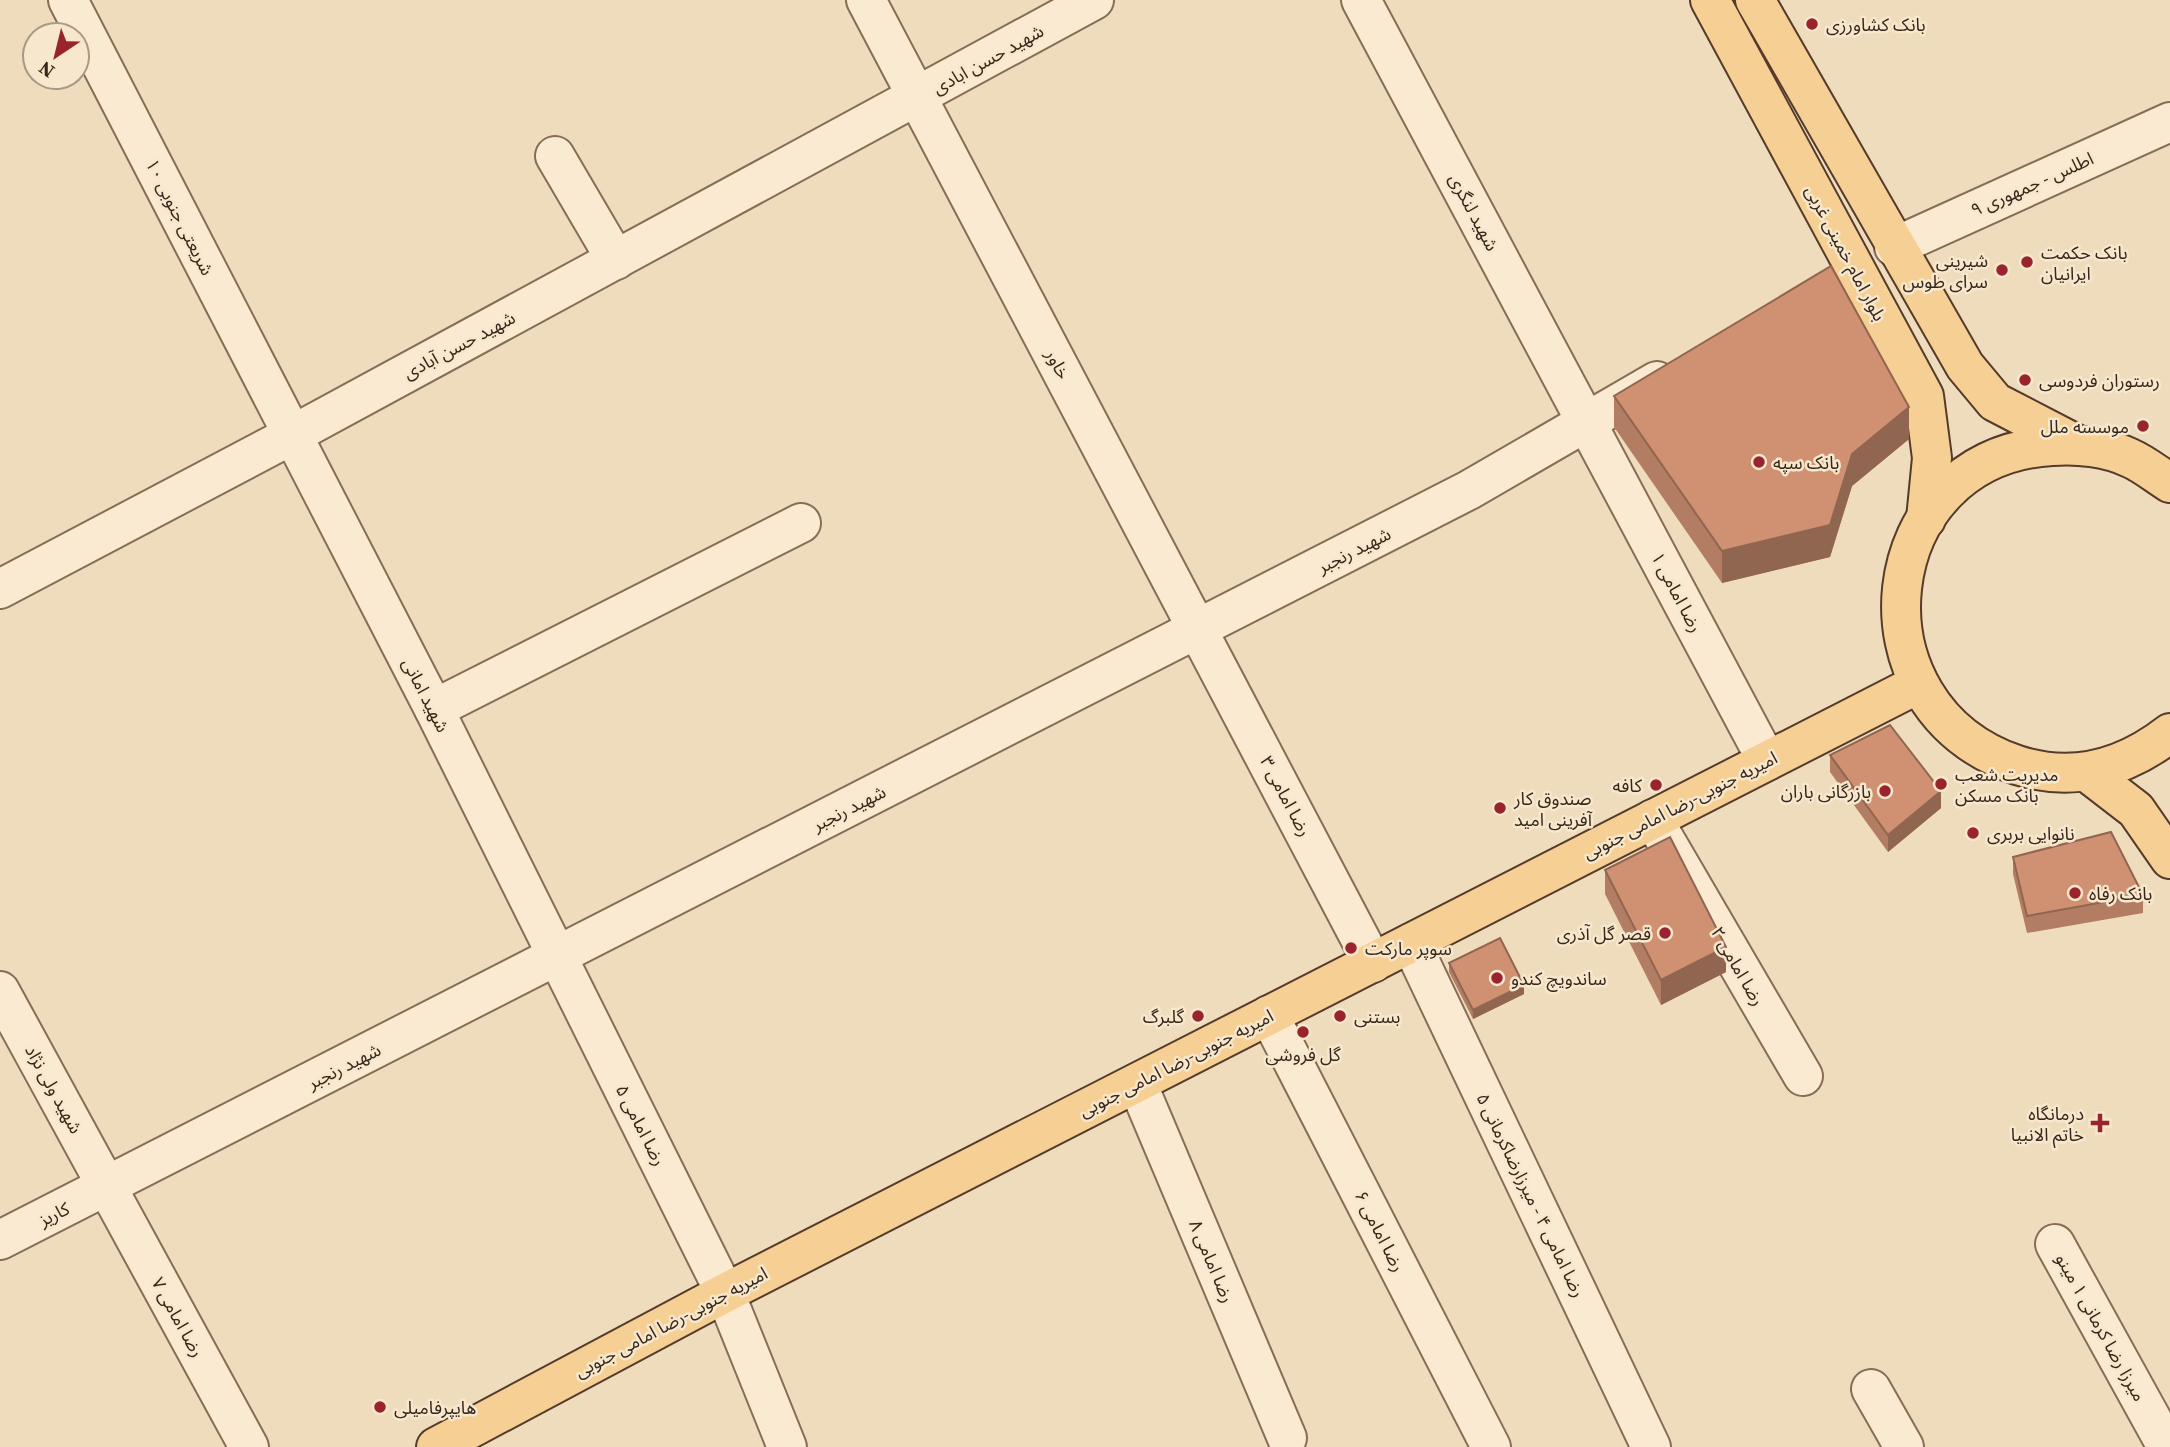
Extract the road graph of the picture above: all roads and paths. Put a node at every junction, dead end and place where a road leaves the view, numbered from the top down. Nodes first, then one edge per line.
1 (68, 0) edge
2 (866, 0) edge
3 (1094, 0) edge
4 (1361, 0) edge
5 (1710, 0) edge
6 (1755, 0) edge
7 (918, 98) junction
8 (2170, 122) edge
9 (555, 156) dead end
10 (1894, 247) junction
11 (616, 260) junction
12 (1851, 263) junction
13 (1817, 284) edge
14 (1690, 361) edge
15 (1587, 424) junction
16 (292, 435) junction
17 (2076, 444) junction
18 (2170, 483) edge
19 (1926, 519) junction
20 (801, 523) dead end
21 (0, 589) edge
22 (1198, 630) junction
23 (1918, 684) junction
24 (434, 709) junction
25 (2170, 733) edge
26 (1767, 761) junction
27 (2088, 772) junction
28 (1653, 819) junction
29 (2170, 859) edge
30 (1411, 943) junction
31 (557, 957) junction
32 (1373, 962) junction
33 (0, 991) edge
34 (1269, 1015) junction
35 (1803, 1076) dead end
36 (1137, 1083) junction
37 (108, 1187) junction
38 (0, 1240) edge
39 (2055, 1244) dead end
40 (725, 1293) junction
41 (1871, 1389) dead end
42 (1287, 1438) dead end
43 (249, 1447) edge
44 (436, 1447) edge
45 (787, 1447) edge
46 (1491, 1447) edge
47 (1651, 1447) edge
48 (1904, 1447) edge
49 (2167, 1447) edge

1 - 16 street, شریعتی جنوبی ۱۰
2 - 7 street, خاور
3 - 7 street, شهید حسن ابادی
4 - 15 street, شهید لنگری
5 - 12 main road, بلوار امام خمینی غربی
6 - 10 main road
7 - 11 street, شهید حسن آبادی
7 - 22 street, خاور
8 - 10 street, اطلس - جمهوری ۹
9 - 11 street
10 - 17 main road
11 - 16 street, شهید حسن آبادی
12 - 13 street
12 - 19 main road, بلوار امام خمینی غربی
14 - 15 street, شهید رنجبر
15 - 22 street, شهید رنجبر
15 - 26 street, رضا امامی ۱
16 - 21 street, شهید حسن آبادی
16 - 24 street, شهید امانی
17 - 18 main road
17 - 19 main road
19 - 23 main road
20 - 24 street
22 - 31 street, شهید رنجبر
22 - 32 street, رضا امامی ۳
23 - 26 main road, امیریه جنوبی-رضا امامی جنوبی
23 - 27 main road
24 - 31 street, شهید امانی
25 - 27 main road
26 - 28 main road, امیریه جنوبی-رضا امامی جنوبی
27 - 29 main road
28 - 30 main road, امیریه جنوبی-رضا امامی جنوبی
28 - 35 street, رضا امامی ۲
30 - 32 main road, امیریه جنوبی-رضا امامی جنوبی
30 - 47 street, رضا امامی ۴ - میرزارضاکرمانی ۵
31 - 37 street, شهید رنجبر
31 - 40 street, رضا امامی ۵
32 - 34 main road, امیریه جنوبی-رضا امامی جنوبی
33 - 37 street, شهید ولی نژاد
34 - 36 main road, امیریه جنوبی-رضا امامی جنوبی
34 - 46 street, رضا امامی ۶
36 - 40 main road, امیریه جنوبی-رضا امامی جنوبی
36 - 42 street, رضا امامی ۸
37 - 38 street, کاریز
37 - 43 street, رضا امامی ۷
39 - 49 street, میرزا رضا کرمانی ۱ مینو
40 - 44 main road, امیریه جنوبی-رضا امامی جنوبی
40 - 45 street, رضا امامی ۵
41 - 48 street

